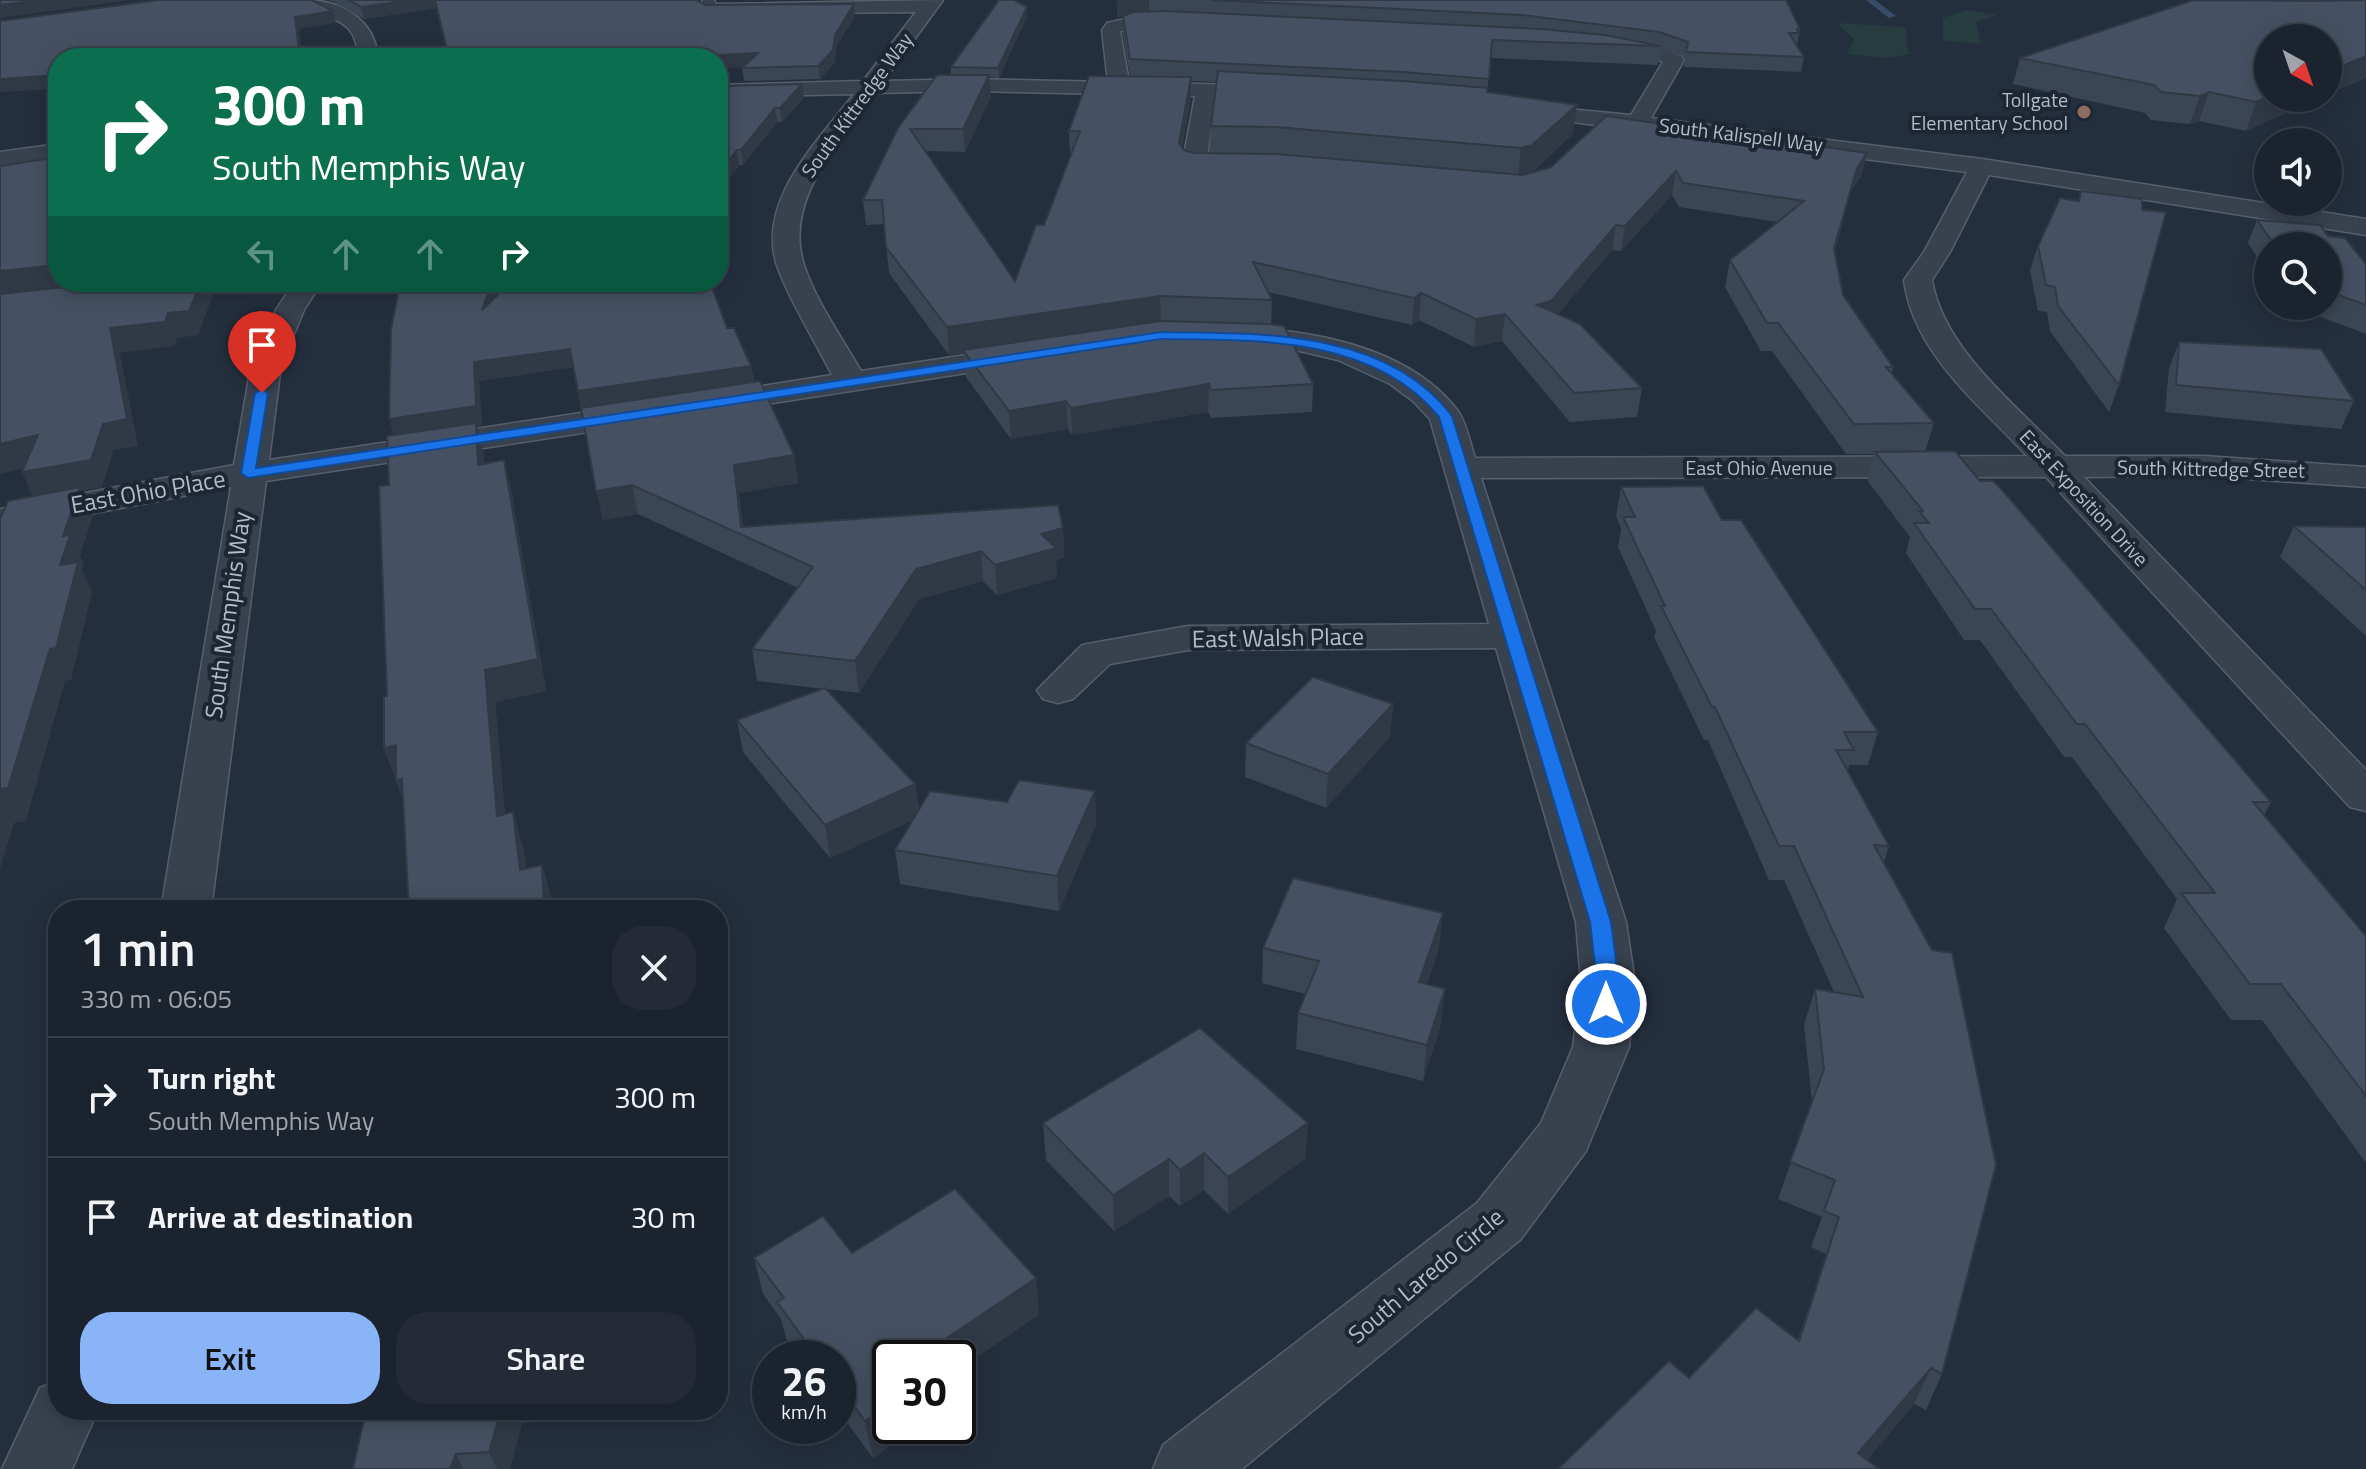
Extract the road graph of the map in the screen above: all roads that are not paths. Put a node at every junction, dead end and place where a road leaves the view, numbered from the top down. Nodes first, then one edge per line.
1 (314, 0) edge
2 (708, 4) edge
3 (932, 4) edge
4 (1209, 23) edge
5 (1585, 44) edge
6 (369, 48) edge
7 (871, 86) junction
8 (1119, 86) junction
9 (1206, 89) junction
10 (728, 91) edge
11 (1299, 93) edge
12 (1488, 107) edge
13 (1606, 119) junction
14 (1638, 122) junction
15 (1584, 140) edge
16 (48, 152) edge
17 (0, 159) edge
18 (1982, 166) junction
19 (1262, 167) edge
20 (2366, 227) edge
21 (302, 292) edge
22 (1190, 334) edge
23 (1066, 349) edge
24 (851, 381) junction
25 (2055, 467) junction
26 (1463, 468) junction
27 (248, 473) junction
28 (2366, 477) edge
29 (0, 520) edge
30 (1514, 636) junction
31 (1058, 690) dead end
32 (2366, 797) edge
33 (187, 900) edge
34 (59, 1420) edge
35 (37, 1469) edge
36 (1188, 1469) edge

1 - 6 street
2 - 3 street, South Kittredge Way
3 - 7 street, South Kittredge Way
4 - 8 street
5 - 14 street
7 - 8 street
7 - 10 street
7 - 24 street, South Kittredge Way
8 - 9 street
9 - 11 street
9 - 19 street
12 - 13 street, South Kalispell Way
13 - 14 street, South Kalispell Way
13 - 15 street
14 - 18 street, South Kalispell Way
16 - 17 street
18 - 20 street, South Kalispell Way
18 - 25 street, East Exposition Drive
21 - 27 street, South Memphis Way
22 - 26 street, South Laredo Circle
23 - 24 street
24 - 27 street
25 - 26 street, East Ohio Avenue
25 - 28 street, South Kittredge Street
25 - 32 street, East Exposition Drive
26 - 30 street, South Laredo Circle
27 - 29 street, East Ohio Place
27 - 33 street, South Memphis Way
30 - 31 street, East Walsh Place
30 - 36 street, South Laredo Circle
34 - 35 street

